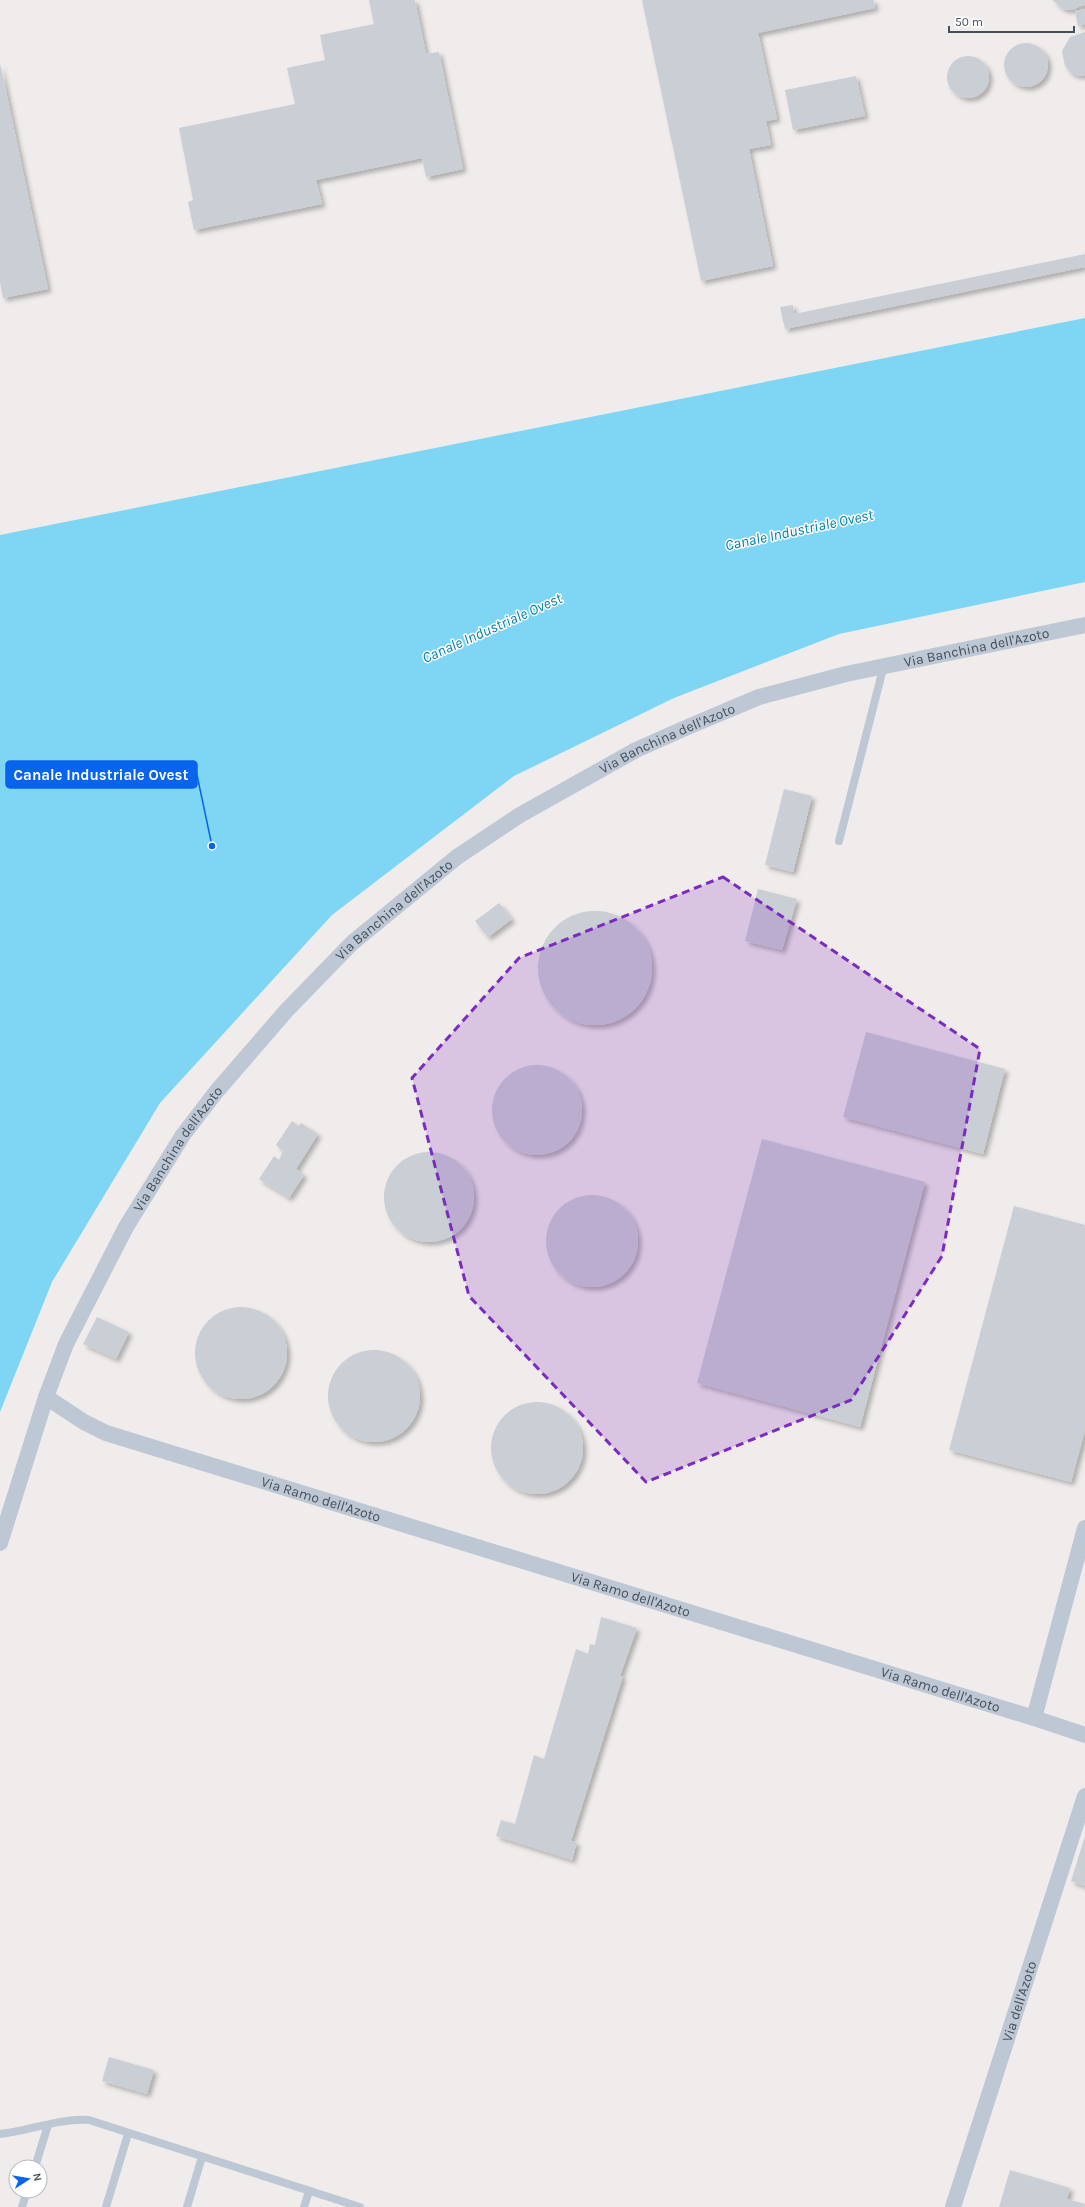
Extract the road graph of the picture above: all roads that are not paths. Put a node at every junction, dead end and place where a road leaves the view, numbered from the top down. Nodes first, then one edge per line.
1 (1085, 625) edge
2 (884, 665) junction
3 (839, 841) dead end
4 (46, 1397) junction
5 (1085, 1528) edge
6 (0, 1543) edge
7 (1034, 1718) junction
8 (1085, 1735) edge
9 (1085, 1796) edge
10 (48, 2125) junction
11 (0, 2134) edge
12 (128, 2134) junction
13 (202, 2157) junction
14 (37, 2159) edge
15 (309, 2191) junction
16 (106, 2207) edge
17 (187, 2207) edge
18 (304, 2207) edge
19 (360, 2207) edge
20 (953, 2207) edge

1 - 2 street, Via Banchina dell'Azoto
2 - 3 lane
2 - 4 street, Via Banchina dell'Azoto
4 - 6 street, Via Banchina dell'Azoto
4 - 7 street, Via Ramo dell'Azoto
5 - 7 street
7 - 8 street
9 - 20 street, Via dell'Azoto
10 - 11 lane
10 - 12 lane
10 - 14 lane
12 - 13 lane
12 - 16 lane
13 - 15 lane
13 - 17 lane
15 - 18 lane
15 - 19 lane

